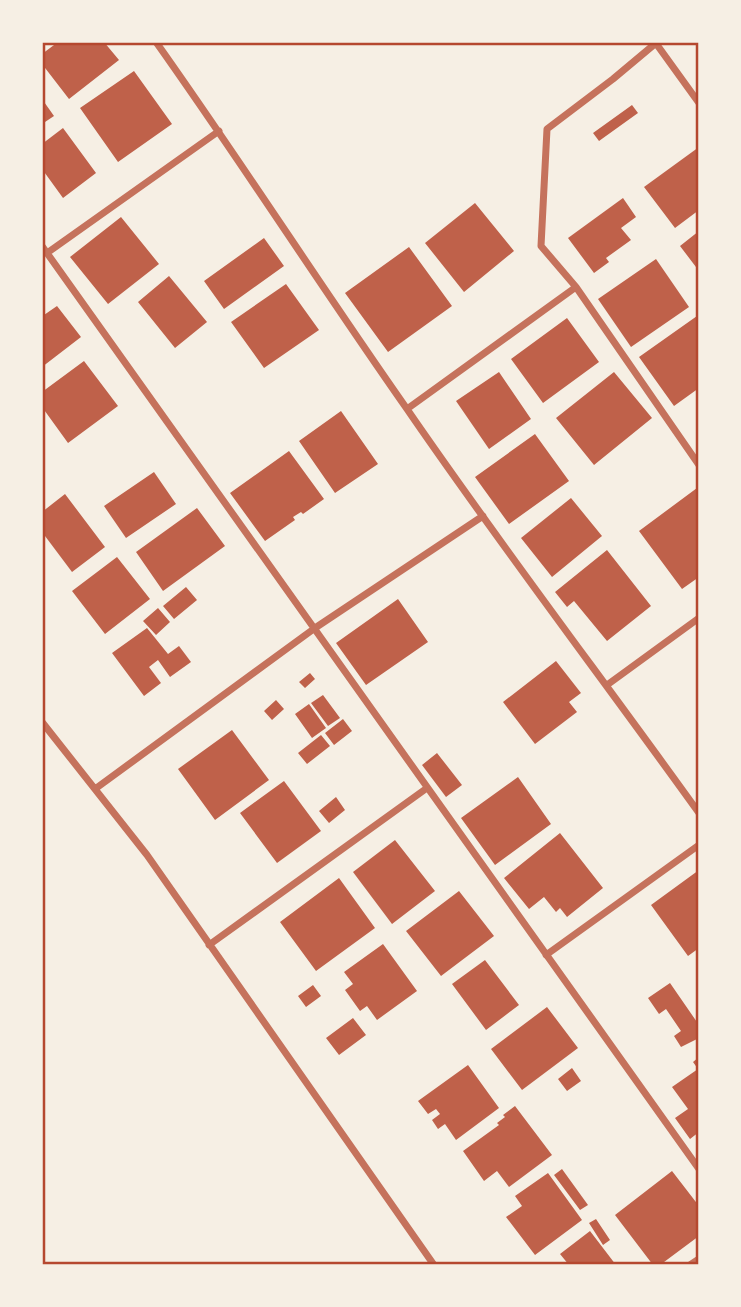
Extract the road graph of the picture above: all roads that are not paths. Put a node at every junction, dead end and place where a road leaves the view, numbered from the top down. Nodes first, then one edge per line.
1 (156, 42) edge
2 (656, 42) edge
3 (699, 103) edge
4 (219, 131) junction
5 (44, 249) edge
6 (576, 287) junction
7 (407, 409) junction
8 (699, 466) edge
9 (483, 516) junction
10 (699, 618) edge
11 (315, 628) junction
12 (607, 685) junction
13 (42, 722) edge
14 (427, 788) junction
15 (95, 789) junction
16 (699, 813) edge
17 (699, 845) edge
18 (209, 945) junction
19 (546, 955) junction
20 (699, 1169) edge
21 (699, 1259) edge
22 (434, 1265) edge
23 (690, 1265) edge

1 - 4 street
2 - 3 street
2 - 6 street
4 - 5 street
4 - 7 street
5 - 11 street
6 - 7 street
6 - 8 street
7 - 9 street
9 - 11 street
9 - 12 street
10 - 12 street
11 - 14 street
11 - 15 street
12 - 16 street
13 - 15 street
14 - 18 street
14 - 19 street
15 - 18 street
17 - 19 street
18 - 22 street
19 - 20 street
21 - 23 street

